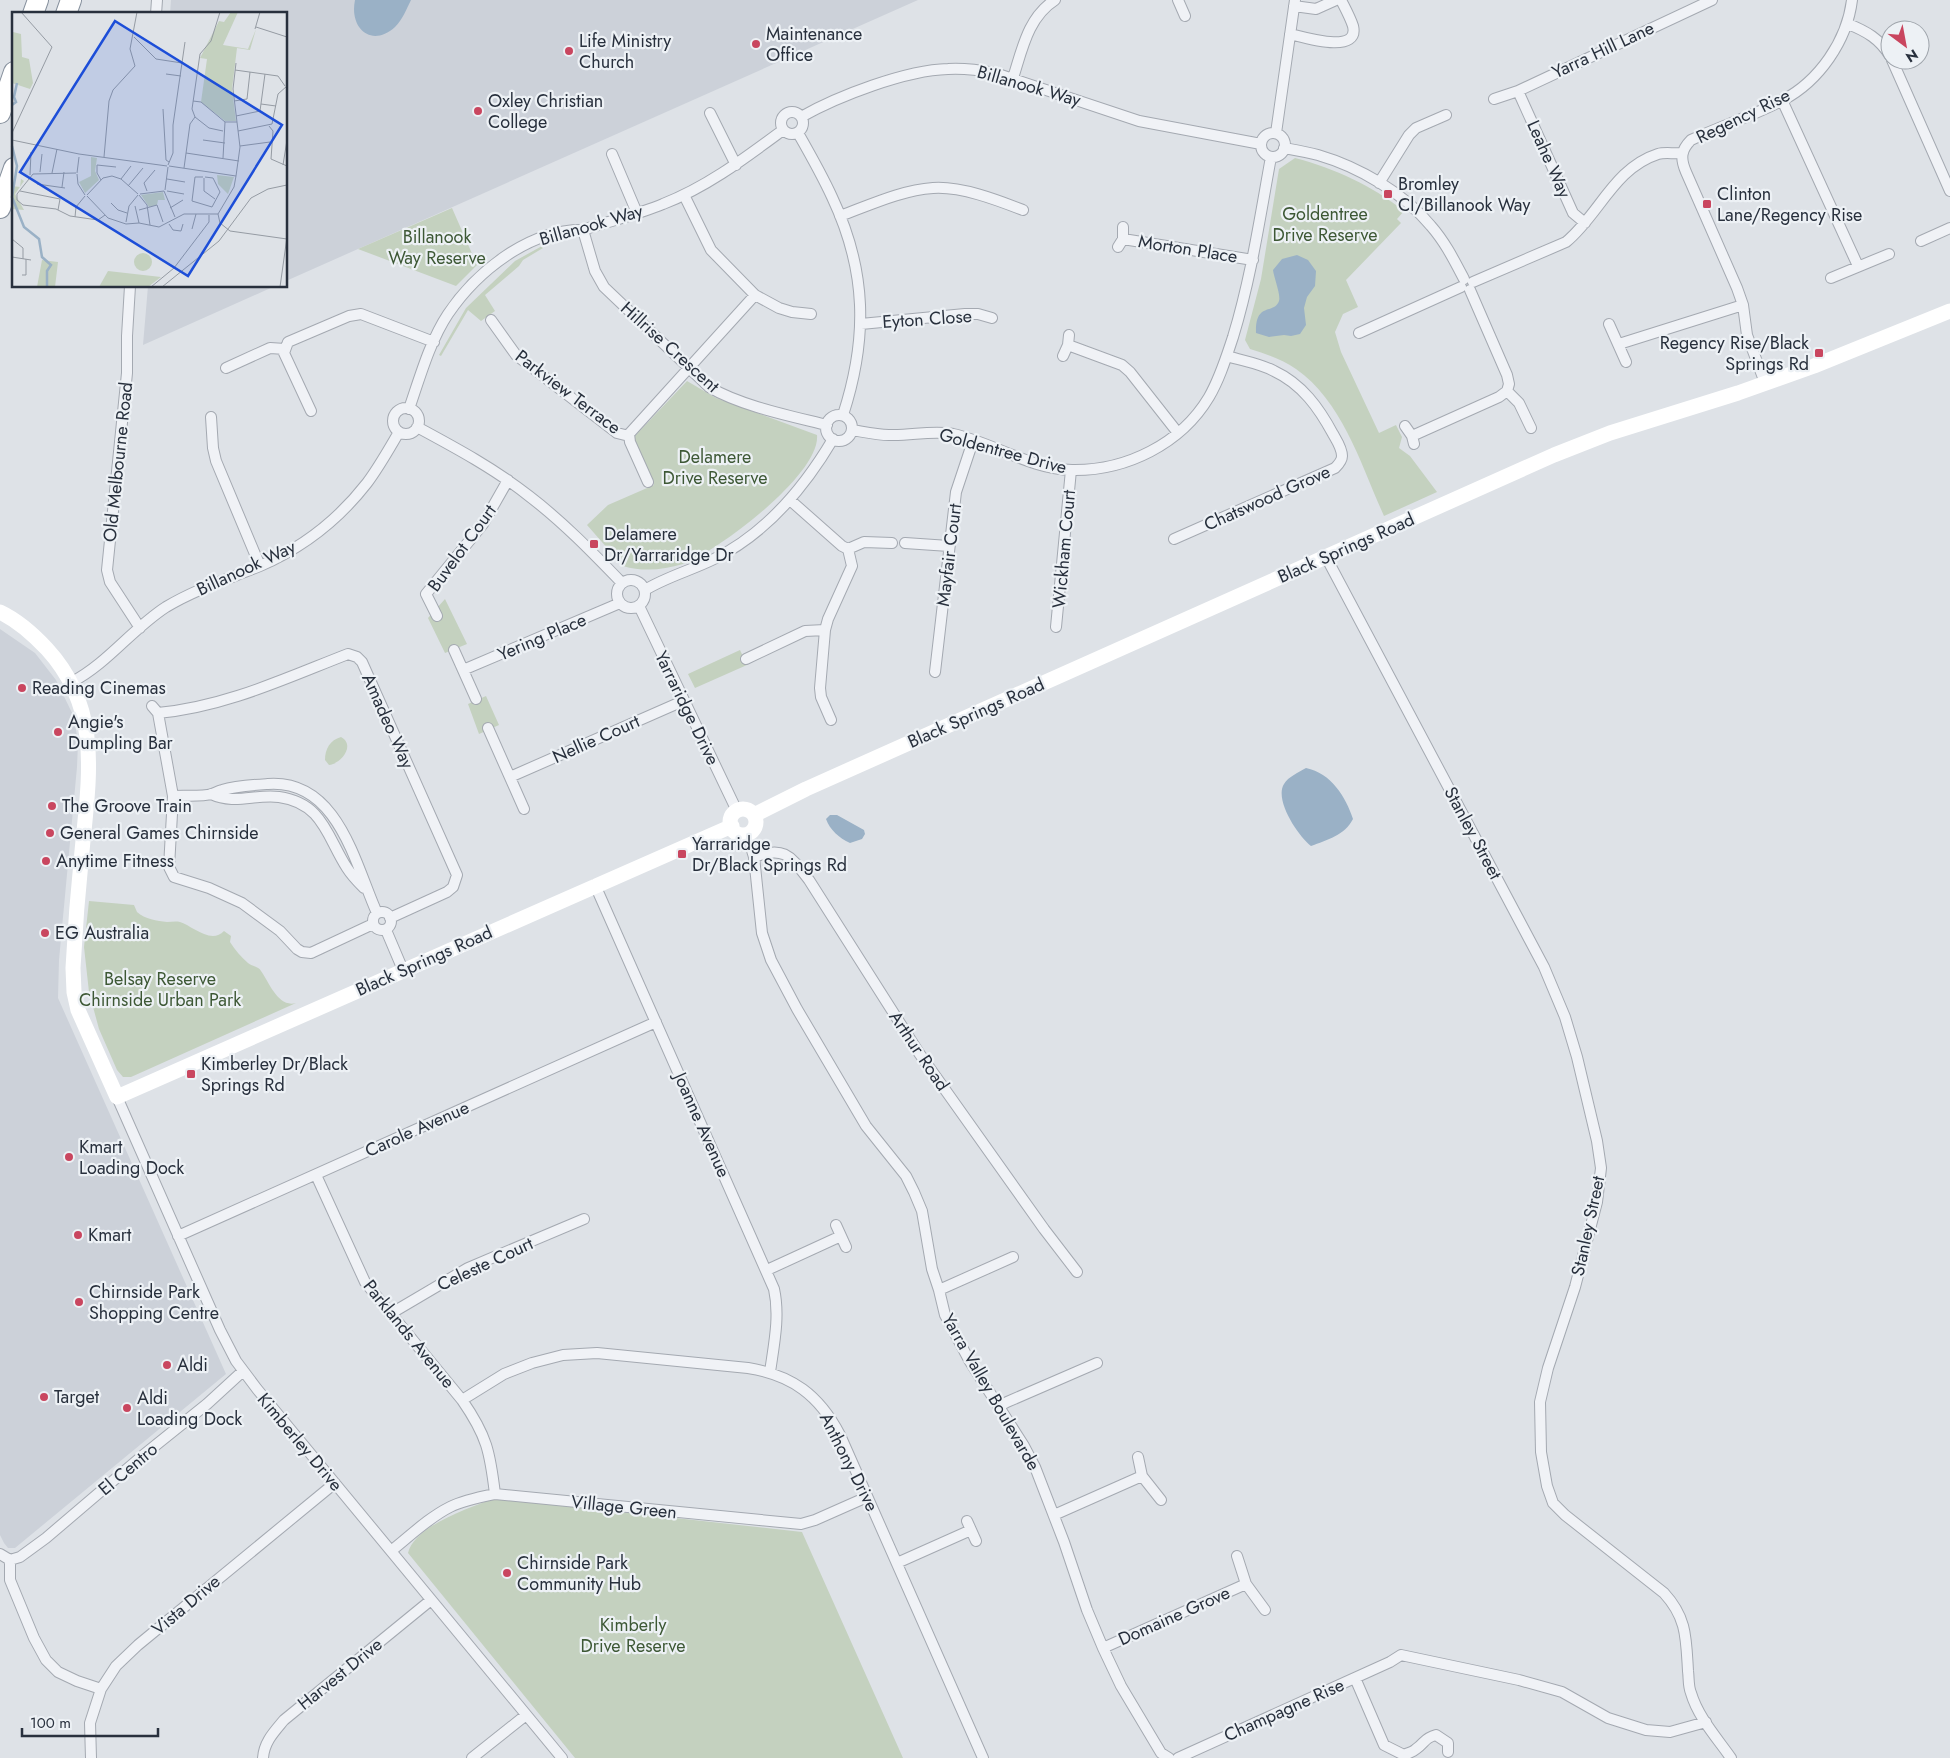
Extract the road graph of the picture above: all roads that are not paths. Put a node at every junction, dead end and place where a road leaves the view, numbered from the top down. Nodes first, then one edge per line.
1 (38, 0) edge
2 (71, 0) edge
3 (1055, 0) edge
4 (1178, 0) edge
5 (1336, 0) edge
6 (1341, 0) edge
7 (1712, 0) edge
8 (1852, 0) edge
9 (1295, 3) edge
10 (34, 12) edge
11 (67, 12) edge
12 (1185, 16) dead end
13 (1848, 24) junction
14 (1290, 34) junction
15 (1880, 43) edge
16 (1896, 70) edge
17 (12, 78) edge
18 (1013, 78) junction
19 (1518, 91) junction
20 (1494, 99) dead end
21 (1782, 100) junction
22 (0, 112) edge
23 (710, 113) dead end
24 (1446, 115) dead end
25 (801, 117) junction
26 (783, 130) junction
27 (798, 133) junction
28 (1276, 133) junction
29 (1261, 144) junction
30 (1284, 148) junction
31 (612, 154) dead end
32 (1682, 154) junction
33 (1271, 156) junction
34 (736, 165) junction
35 (12, 174) edge
36 (1379, 183) junction
37 (1950, 192) edge
38 (684, 195) junction
39 (0, 208) edge
40 (1023, 210) dead end
41 (637, 213) junction
42 (840, 216) junction
43 (1585, 223) junction
44 (1123, 227) dead end
45 (1950, 228) edge
46 (583, 230) junction
47 (1921, 241) dead end
48 (1888, 254) dead end
49 (1253, 260) junction
50 (1858, 266) junction
51 (1831, 278) dead end
52 (1467, 285) junction
53 (130, 288) edge
54 (755, 295) junction
55 (1743, 305) junction
56 (1950, 311) edge
57 (811, 314) dead end
58 (992, 318) dead end
59 (491, 320) dead end
60 (861, 324) junction
61 (1609, 324) dead end
62 (1358, 333) dead end
63 (434, 342) junction
64 (1619, 344) junction
65 (285, 348) junction
66 (1063, 356) dead end
67 (1226, 356) junction
68 (1626, 362) dead end
69 (226, 368) dead end
70 (688, 368) junction
71 (1765, 383) junction
72 (1506, 391) junction
73 (409, 409) junction
74 (311, 411) dead end
75 (843, 416) junction
76 (211, 417) dead end
77 (827, 425) junction
78 (1405, 426) dead end
79 (417, 427) junction
80 (1531, 428) dead end
81 (852, 430) junction
82 (399, 432) junction
83 (1178, 433) junction
84 (629, 434) junction
85 (833, 439) junction
86 (974, 441) junction
87 (1070, 470) junction
88 (508, 480) junction
89 (648, 482) dead end
90 (790, 500) junction
91 (1174, 538) dead end
92 (892, 543) dead end
93 (905, 543) dead end
94 (949, 546) junction
95 (848, 549) junction
96 (1326, 557) junction
97 (260, 566) junction
98 (622, 583) junction
99 (645, 590) junction
100 (620, 603) junction
101 (639, 606) junction
102 (0, 612) edge
103 (437, 616) dead end
104 (1056, 627) dead end
105 (140, 628) junction
106 (825, 630) junction
107 (454, 650) dead end
108 (746, 659) dead end
109 (463, 670) junction
110 (935, 672) dead end
111 (72, 682) junction
112 (476, 699) dead end
113 (683, 701) junction
114 (831, 720) dead end
115 (488, 728) dead end
116 (510, 777) junction
117 (174, 796) junction
118 (524, 809) dead end
119 (737, 811) junction
120 (754, 815) junction
121 (732, 826) junction
122 (747, 834) junction
123 (754, 857) junction
124 (595, 885) junction
125 (377, 913) junction
126 (390, 918) junction
127 (373, 924) junction
128 (386, 930) junction
129 (402, 970) junction
130 (656, 1022) junction
131 (117, 1098) junction
132 (316, 1175) junction
133 (584, 1219) dead end
134 (836, 1225) dead end
135 (178, 1236) junction
136 (841, 1236) junction
137 (846, 1247) dead end
138 (1013, 1257) dead end
139 (767, 1270) junction
140 (1077, 1272) dead end
141 (939, 1290) junction
142 (390, 1314) junction
143 (1097, 1363) dead end
144 (243, 1371) junction
145 (770, 1372) junction
146 (462, 1400) junction
147 (998, 1408) junction
148 (1138, 1457) dead end
149 (1142, 1476) junction
150 (335, 1483) junction
151 (495, 1494) junction
152 (867, 1497) junction
153 (1160, 1500) dead end
154 (1054, 1515) junction
155 (976, 1541) dead end
156 (391, 1552) junction
157 (0, 1554) edge
158 (1237, 1556) dead end
159 (10, 1560) junction
160 (897, 1564) junction
161 (1246, 1584) junction
162 (431, 1600) junction
163 (1265, 1610) dead end
164 (1103, 1648) junction
165 (1355, 1678) junction
166 (101, 1689) junction
167 (526, 1715) junction
168 (1706, 1722) junction
169 (1448, 1752) dead end
170 (91, 1758) edge
171 (263, 1758) edge
172 (472, 1758) edge
173 (562, 1758) edge
174 (983, 1758) edge
175 (1169, 1758) edge
176 (1178, 1758) edge
177 (1731, 1758) edge

1 - 10 highway
2 - 11 highway
3 - 18 street
4 - 12 street
5 - 9 street
6 - 14 street
7 - 19 street, Yarra Hill Lane
8 - 13 street, Regency Rise
9 - 14 street
13 - 15 street
13 - 21 street, Regency Rise
14 - 28 street
16 - 37 street
17 - 22 highway
18 - 25 street, Billanook Way
18 - 29 street, Billanook Way
19 - 20 street, Yarra Hill Lane
19 - 43 street, Leahe Way
21 - 32 street, Regency Rise
21 - 50 street
23 - 34 street
24 - 36 street
25 - 26 street
25 - 27 street
26 - 27 street
26 - 34 street, Billanook Way
27 - 42 street
28 - 29 street
28 - 30 street
29 - 33 street
30 - 33 street
30 - 36 street
31 - 41 street
32 - 43 street
32 - 55 street, Regency Rise
33 - 49 street, Goldentree Drive
34 - 38 street, Billanook Way
35 - 39 highway
36 - 52 street
38 - 41 street, Billanook Way
38 - 54 street
40 - 42 street
41 - 46 street, Billanook Way
42 - 60 street
43 - 52 street
44 - 49 street, Morton Place
45 - 47 street
46 - 63 street, Billanook Way
46 - 70 street, Hillrise Crescent
48 - 50 street
49 - 67 street, Goldentree Drive
50 - 51 street
52 - 62 street
52 - 72 street
53 - 105 street, Old Melbourne Road
54 - 57 street
54 - 70 street, Parkview Terrace
55 - 64 street
55 - 71 street, Regency Rise
56 - 71 main road, Black Springs Road
58 - 60 street, Eyton Close
59 - 84 street, Parkview Terrace
60 - 75 street
61 - 64 street
63 - 65 street
63 - 73 street, Billanook Way
64 - 68 street
65 - 69 street
65 - 74 street
66 - 83 street
67 - 83 street, Goldentree Drive
67 - 91 street, Chatswood Grove
70 - 77 street, Hillrise Crescent
70 - 84 street, Parkview Terrace
71 - 96 main road, Black Springs Road
72 - 78 street
72 - 80 street
73 - 79 street
73 - 82 street
75 - 77 street
75 - 81 street
76 - 97 street
77 - 85 street
79 - 82 street
79 - 88 street
81 - 85 street
81 - 86 street, Goldentree Drive
82 - 97 street, Billanook Way
83 - 87 street, Goldentree Drive
84 - 89 street, Parkview Terrace
85 - 90 street
86 - 87 street, Goldentree Drive
86 - 94 street, Mayfair Court
87 - 104 street, Wickham Court
88 - 98 street
88 - 103 street, Buvelot Court
90 - 95 street
90 - 99 street
92 - 95 street
93 - 94 street
94 - 110 street, Mayfair Court
95 - 106 street
96 - 120 main road, Black Springs Road
96 - 168 street, Stanley Street
97 - 105 street, Billanook Way
98 - 99 street
98 - 100 street
99 - 101 street
100 - 101 street
100 - 109 street, Yering Place
101 - 113 street, Yarraridge Drive
102 - 111 main road, Kimberley Drive
105 - 111 street, Billanook Way
106 - 108 street
106 - 114 street
107 - 109 street
109 - 112 street
111 - 131 main road, Kimberley Drive
113 - 116 street, Nellie Court
113 - 119 street, Yarraridge Drive
115 - 116 street
116 - 118 street
117 - 125 street
117 - 126 street, Amadeo Way
117 - 127 street
119 - 120 main road
119 - 121 main road
120 - 122 main road
121 - 122 main road
121 - 124 main road, Black Springs Road
122 - 123 street, Yarra Valley Boulevarde
123 - 140 street, Arthur Road
123 - 141 street, Yarra Valley Boulevarde
124 - 129 main road, Black Springs Road
124 - 130 street, Joanne Avenue
125 - 126 street
125 - 127 street
126 - 128 street
127 - 128 street
128 - 129 street
129 - 131 main road, Black Springs Road
130 - 132 street, Carole Avenue
130 - 139 street, Joanne Avenue
131 - 135 street, Kimberley Drive
132 - 135 street, Carole Avenue
132 - 142 street, Parklands Avenue
133 - 142 street, Celeste Court
134 - 136 street
135 - 144 street, Kimberley Drive
136 - 137 street
136 - 139 street
138 - 141 street
139 - 145 street, Joanne Avenue
141 - 147 street, Yarra Valley Boulevarde
142 - 146 street, Parklands Avenue
143 - 147 street
144 - 150 street, Kimberley Drive
144 - 159 street, El Centro
145 - 146 street, Anthony Drive
145 - 152 street, Anthony Drive
146 - 151 street, Parklands Avenue
147 - 154 street, Yarra Valley Boulevarde
148 - 149 street
149 - 153 street
149 - 154 street
150 - 156 street, Kimberley Drive
150 - 166 street, Vista Drive
151 - 152 street, Village Green
151 - 156 street, Village Green
152 - 160 street, Anthony Drive
154 - 164 street, Yarra Valley Boulevarde
155 - 160 street
156 - 162 street, Kimberley Drive
157 - 159 street
158 - 161 street, Domaine Grove
159 - 166 street
160 - 174 street, Anthony Drive
161 - 163 street, Domaine Grove
161 - 164 street, Domaine Grove
162 - 167 street, Kimberley Drive
162 - 171 street, Harvest Drive
164 - 175 street, Yarra Valley Boulevarde
165 - 168 street, Champagne Rise
165 - 169 street
165 - 176 street, Champagne Rise
166 - 170 street, Vista Drive
167 - 172 street
167 - 173 street, Kimberley Drive
168 - 177 street, Stanley Street

